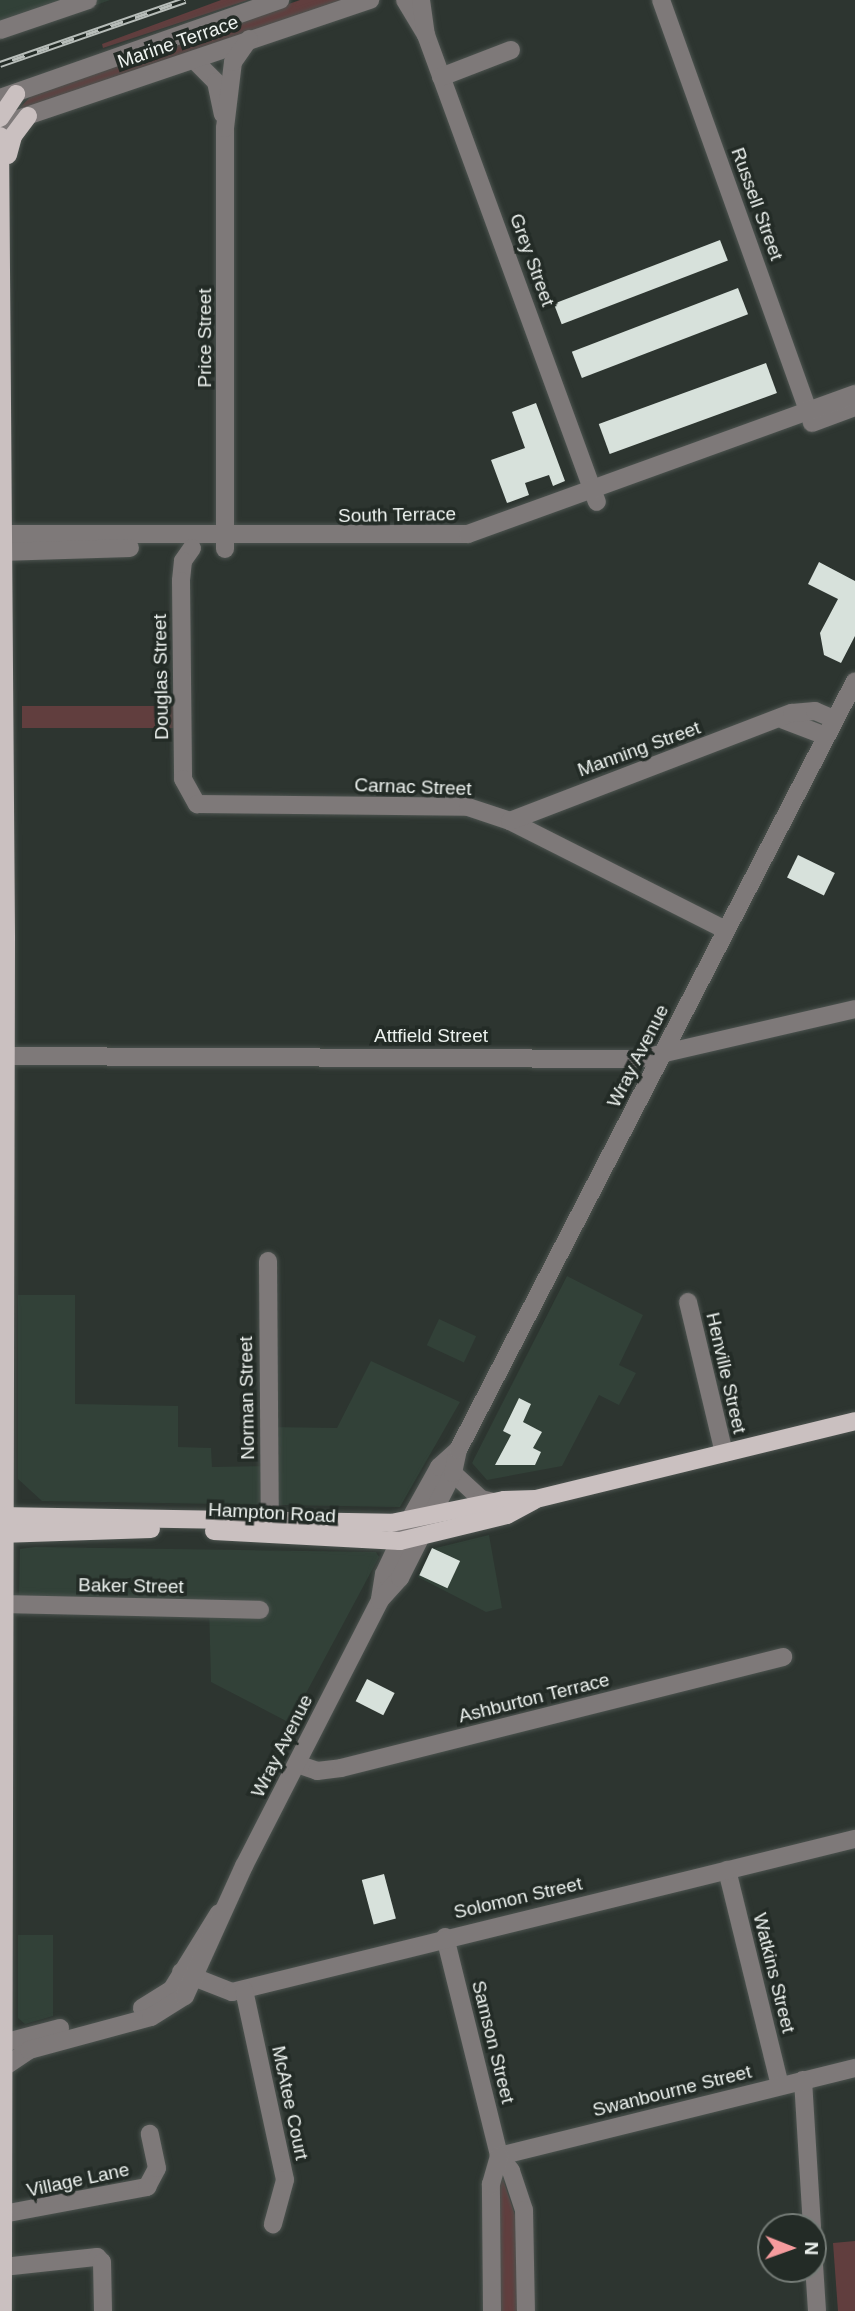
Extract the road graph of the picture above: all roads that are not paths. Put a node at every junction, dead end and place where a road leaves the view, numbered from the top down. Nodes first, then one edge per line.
1 (88, 0) edge
2 (280, 0) edge
3 (370, 0) edge
4 (405, 0) edge
5 (421, 0) edge
6 (661, 0) edge
7 (0, 30) edge
8 (426, 35) junction
9 (249, 39) junction
10 (510, 50) dead end
11 (194, 60) junction
12 (441, 77) junction
13 (8, 96) edge
14 (28, 116) junction
15 (0, 118) edge
16 (0, 125) edge
17 (225, 128) junction
18 (0, 136) edge
19 (4, 186) junction
20 (2, 329) edge
21 (855, 394) edge
22 (855, 407) edge
23 (811, 417) junction
24 (595, 496) junction
25 (2, 543) edge
26 (225, 543) junction
27 (192, 548) junction
28 (855, 681) edge
29 (830, 728) junction
30 (197, 804) joint
31 (510, 821) junction
32 (726, 930) junction
33 (855, 1009) edge
34 (3, 1056) edge
35 (660, 1058) junction
36 (2, 1210) edge
37 (268, 1261) dead end
38 (688, 1303) dead end
39 (855, 1421) edge
40 (458, 1450) junction
41 (723, 1453) junction
42 (453, 1472) junction
43 (536, 1499) junction
44 (494, 1502) junction
45 (2, 1516) edge
46 (431, 1516) junction
47 (409, 1521) junction
48 (270, 1527) junction
49 (2, 1534) edge
50 (421, 1537) junction
51 (400, 1541) junction
52 (380, 1600) junction
53 (1, 1604) edge
54 (261, 1610) dead end
55 (783, 1657) dead end
56 (1, 1691) edge
57 (297, 1764) junction
58 (855, 1839) edge
59 (727, 1870) junction
60 (2, 1882) edge
61 (445, 1937) junction
62 (1, 1952) edge
63 (188, 1975) junction
64 (244, 1990) junction
65 (1, 2043) edge
66 (4, 2067) junction
67 (855, 2068) edge
68 (803, 2080) junction
69 (780, 2086) junction
70 (150, 2134) dead end
71 (499, 2156) junction
72 (811, 2213) edge
73 (3, 2214) junction
74 (273, 2224) dead end
75 (2, 2279) edge
76 (815, 2283) edge
77 (3, 2311) edge
78 (103, 2311) edge
79 (492, 2311) edge
80 (526, 2311) edge
81 (817, 2311) edge

1 - 7 street
2 - 13 street, Marine Terrace
3 - 9 street, Marine Terrace
4 - 8 street, Grey Street
5 - 8 street, Grey Street
6 - 23 street, Russell Street
8 - 12 street, Grey Street
9 - 11 street, Marine Terrace
9 - 17 street, Price Street
10 - 12 street
11 - 14 street, Marine Terrace
11 - 17 street, Price Street
12 - 24 street, Grey Street
13 - 15 main road
14 - 16 street, Marine Terrace
14 - 19 main road
17 - 26 street, Price Street
18 - 19 main road
19 - 20 main road
20 - 25 main road
21 - 23 street, South Terrace
22 - 23 street, South Terrace
23 - 24 street, South Terrace
24 - 26 street, South Terrace
25 - 26 street, South Terrace
25 - 27 street, South Terrace
25 - 34 main road
26 - 27 street, South Terrace
27 - 30 street, Douglas Street
28 - 29 street, Wray Avenue
29 - 31 street, Manning Street
29 - 32 street, Wray Avenue
30 - 31 street, Carnac Street
31 - 32 street, Carnac Street
32 - 35 street, Wray Avenue
33 - 35 street, Attfield Street
34 - 35 street, Attfield Street
34 - 36 main road
35 - 40 street, Wray Avenue
36 - 45 main road
37 - 48 street, Norman Street
38 - 41 street, Henville Street
39 - 41 main road, Hampton Road
40 - 42 street, Wray Avenue
40 - 47 street, Wray Avenue
41 - 43 main road, Hampton Road
42 - 44 street
42 - 46 street, Wray Avenue
43 - 44 main road, Hampton Road
43 - 50 main road, Hampton Road
44 - 46 main road, Hampton Road
45 - 48 main road, Hampton Road
45 - 49 main road
46 - 47 main road, Hampton Road
46 - 50 street, Wray Avenue
47 - 48 main road, Hampton Road
47 - 51 street, Wray Avenue
48 - 49 main road, Hampton Road
48 - 51 main road, Hampton Road
49 - 53 main road
50 - 51 main road, Hampton Road
50 - 52 street, Wray Avenue
51 - 52 street, Wray Avenue
52 - 57 street, Wray Avenue
53 - 54 street, Baker Street
53 - 56 main road
55 - 57 street, Ashburton Terrace
56 - 60 main road
57 - 63 street, Wray Avenue
58 - 59 street, Solomon Street
59 - 61 street, Solomon Street
59 - 69 street, Watkins Street
60 - 62 main road
61 - 64 street, Solomon Street
61 - 71 street, Samson Street
62 - 65 main road
63 - 64 street, Solomon Street
63 - 65 street
63 - 66 street
64 - 74 street, McAtee Court
65 - 66 main road
66 - 73 main road
67 - 68 street, Swanbourne Street
68 - 69 street, Swanbourne Street
68 - 72 street
69 - 71 street, Swanbourne Street
70 - 73 street, Village Lane
71 - 79 street, Samson Street
71 - 80 street, Samson Street
73 - 75 main road
75 - 77 main road
75 - 78 street
76 - 81 street

